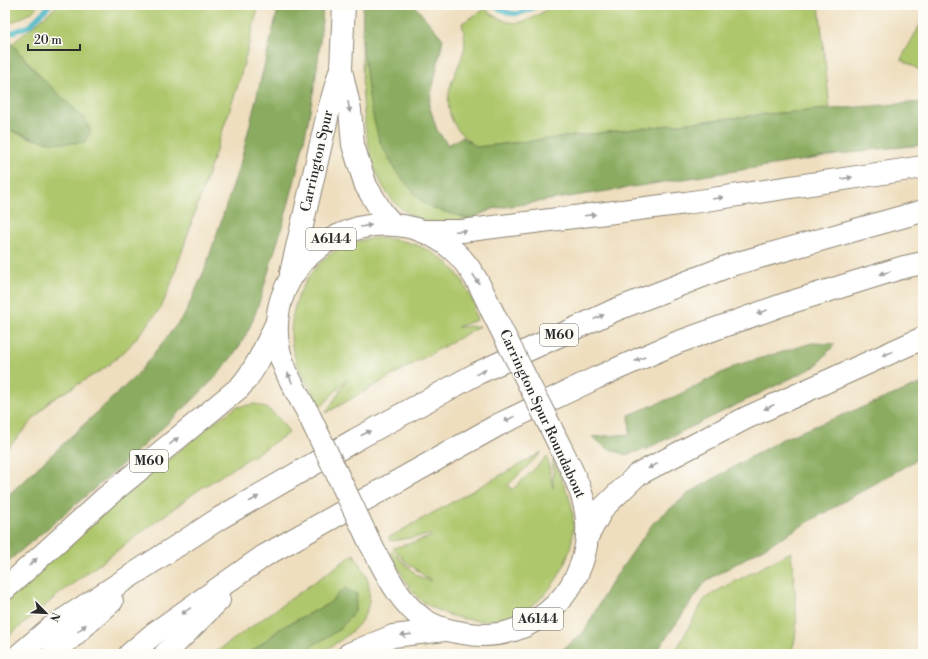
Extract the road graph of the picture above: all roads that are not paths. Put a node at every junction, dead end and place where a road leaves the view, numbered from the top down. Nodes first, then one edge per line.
1 (344, 5) edge
2 (341, 68) junction
3 (923, 167) edge
4 (923, 211) edge
5 (394, 225) junction
6 (422, 231) junction
7 (923, 263) edge
8 (290, 278) junction
9 (277, 322) junction
10 (923, 338) edge
11 (220, 518) junction
12 (587, 537) junction
13 (264, 556) junction
14 (5, 589) edge
15 (445, 630) junction
16 (20, 654) edge
17 (54, 654) edge
18 (130, 654) edge
19 (165, 654) edge
20 (349, 654) edge

1 - 2 main road, Carrington Spur / A6144
2 -> 5 main road, Carrington Spur / A6144
2 - 8 main road, Carrington Spur / A6144
6 -> 3 main road
11 -> 4 main road, M60
5 - 6 main road, Carrington Spur Roundabout / A6144
8 -> 5 main road, Carrington Spur Roundabout / A6144
6 -> 12 main road, Carrington Spur Roundabout / A6144, bridge
7 -> 13 main road
8 - 9 main road, Carrington Spur Roundabout / A6144
14 -> 9 main road, M60
15 -> 9 main road, Carrington Spur Roundabout / A6144, bridge
10 -> 12 main road
11 - 16 main road, M60
17 -> 11 main road, M60
12 - 15 main road, Carrington Spur Roundabout / A6144
13 -> 18 main road
13 - 19 main road
15 -> 20 main road

